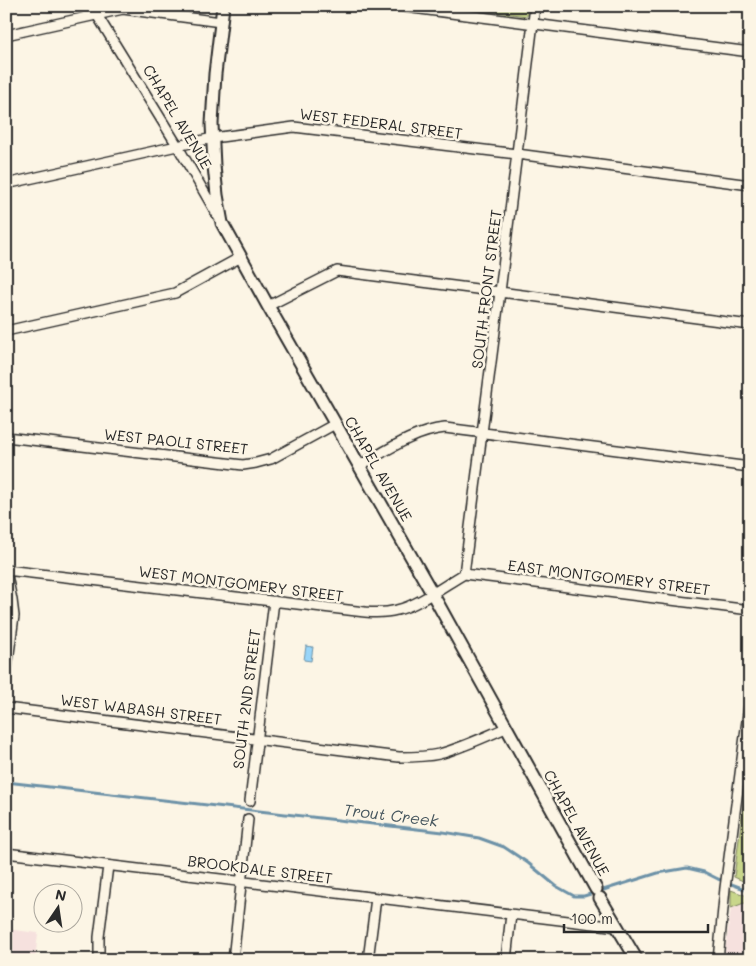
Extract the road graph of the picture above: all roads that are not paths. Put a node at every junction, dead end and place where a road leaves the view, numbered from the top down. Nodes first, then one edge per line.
1 (79, 6) edge
2 (223, 6) edge
3 (397, 6) edge
4 (535, 6) edge
5 (97, 15) junction
6 (221, 22) junction
7 (533, 23) junction
8 (6, 35) edge
9 (750, 52) edge
10 (213, 138) junction
11 (177, 145) junction
12 (517, 154) junction
13 (6, 184) edge
14 (750, 185) edge
15 (222, 223) junction
16 (241, 257) junction
17 (500, 292) junction
18 (268, 306) junction
19 (750, 325) edge
20 (6, 331) edge
21 (335, 424) junction
22 (482, 432) junction
23 (6, 437) edge
24 (359, 466) junction
25 (750, 467) edge
26 (6, 570) edge
27 (464, 574) junction
28 (432, 593) junction
29 (274, 601) junction
30 (750, 610) edge
31 (6, 676) edge
32 (750, 698) edge
33 (6, 708) edge
34 (506, 728) junction
35 (258, 738) junction
36 (250, 801) dead end
37 (248, 819) dead end
38 (6, 853) edge
39 (108, 866) junction
40 (241, 882) junction
41 (376, 898) junction
42 (512, 914) junction
43 (618, 927) junction
44 (99, 960) edge
45 (232, 960) edge
46 (368, 960) edge
47 (506, 960) edge
48 (637, 960) edge
49 (718, 960) edge

1 - 5 street
2 - 6 street
3 - 7 street
4 - 7 street, SOUTH FRONT STREET
5 - 6 street
5 - 8 street
5 - 11 street, CHAPEL AVENUE
6 - 10 street
7 - 9 street
7 - 12 street, SOUTH FRONT STREET
10 - 11 street, WEST FEDERAL STREET
10 - 12 street, WEST FEDERAL STREET
10 - 15 street
11 - 13 street, WEST FEDERAL STREET
11 - 15 street, CHAPEL AVENUE
12 - 14 street, WEST FEDERAL STREET
12 - 17 street, SOUTH FRONT STREET
15 - 16 street, CHAPEL AVENUE
16 - 18 street, CHAPEL AVENUE
16 - 20 street
17 - 18 street
17 - 19 street
17 - 22 street, SOUTH FRONT STREET
18 - 21 street, CHAPEL AVENUE
21 - 23 street, WEST PAOLI STREET
21 - 24 street, CHAPEL AVENUE
22 - 24 street
22 - 25 street
22 - 27 street, SOUTH FRONT STREET
24 - 28 street, CHAPEL AVENUE
26 - 29 street, WEST MONTGOMERY STREET
26 - 31 street
27 - 28 street, WEST MONTGOMERY STREET
27 - 30 street, EAST MONTGOMERY STREET
28 - 29 street, WEST MONTGOMERY STREET
28 - 34 street, CHAPEL AVENUE
29 - 35 street, SOUTH 2ND STREET
32 - 49 street
33 - 35 street, WEST WABASH STREET
34 - 35 street, WEST WABASH STREET
34 - 43 street, CHAPEL AVENUE
35 - 36 street, SOUTH 2ND STREET
37 - 40 street
38 - 39 street, BROOKDALE STREET
39 - 40 street, BROOKDALE STREET
39 - 44 street
40 - 41 street, BROOKDALE STREET
40 - 45 street
41 - 42 street, BROOKDALE STREET
41 - 46 street
42 - 43 street, BROOKDALE STREET
42 - 47 street
43 - 48 street, CHAPEL AVENUE

